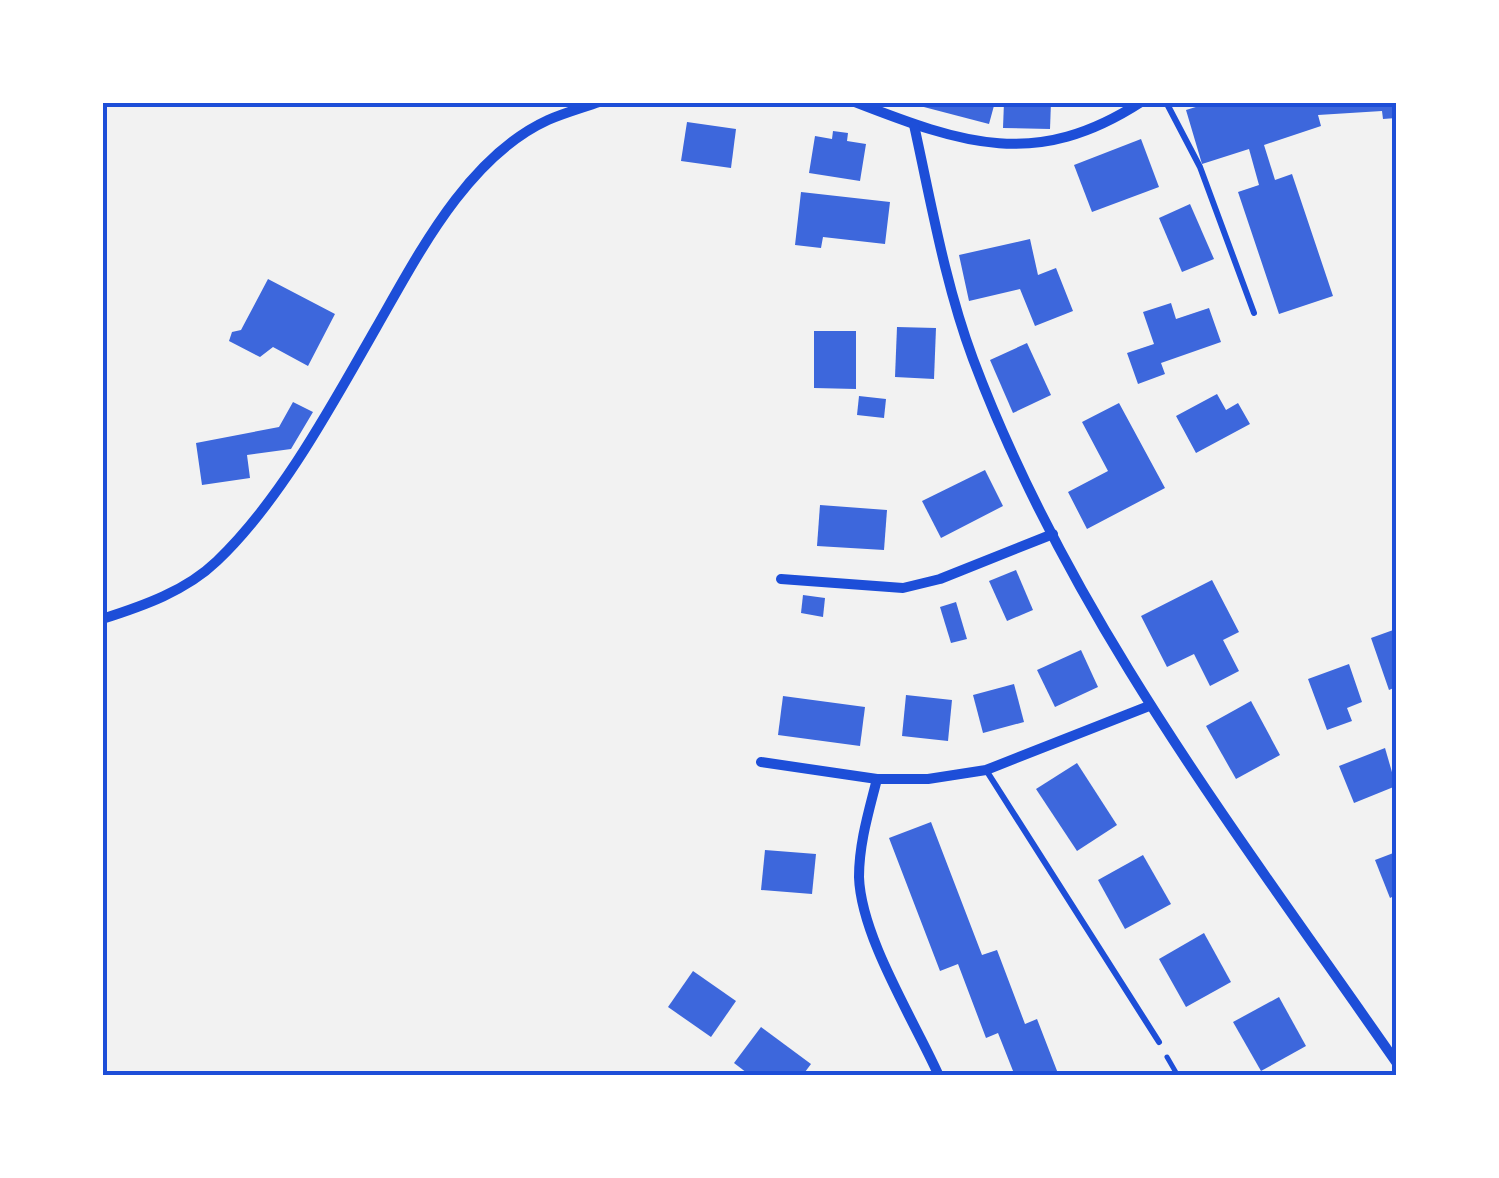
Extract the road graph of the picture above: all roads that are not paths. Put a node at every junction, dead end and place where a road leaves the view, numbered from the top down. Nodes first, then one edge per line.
1 (599, 102) edge
2 (855, 102) edge
3 (1140, 102) edge
4 (1166, 102) edge
5 (914, 125) junction
6 (1254, 313) dead end
7 (1053, 534) junction
8 (782, 579) dead end
9 (102, 618) edge
10 (1149, 706) junction
11 (761, 762) dead end
12 (986, 770) junction
13 (877, 778) junction
14 (1158, 1042) road end
15 (1396, 1062) edge
16 (940, 1076) edge

1 - 9 street
2 - 5 street
3 - 5 street
4 - 6 lane
5 - 7 street
7 - 8 street
7 - 10 street
10 - 12 street
10 - 15 street
11 - 13 street
12 - 13 street
12 - 14 lane
13 - 16 street

